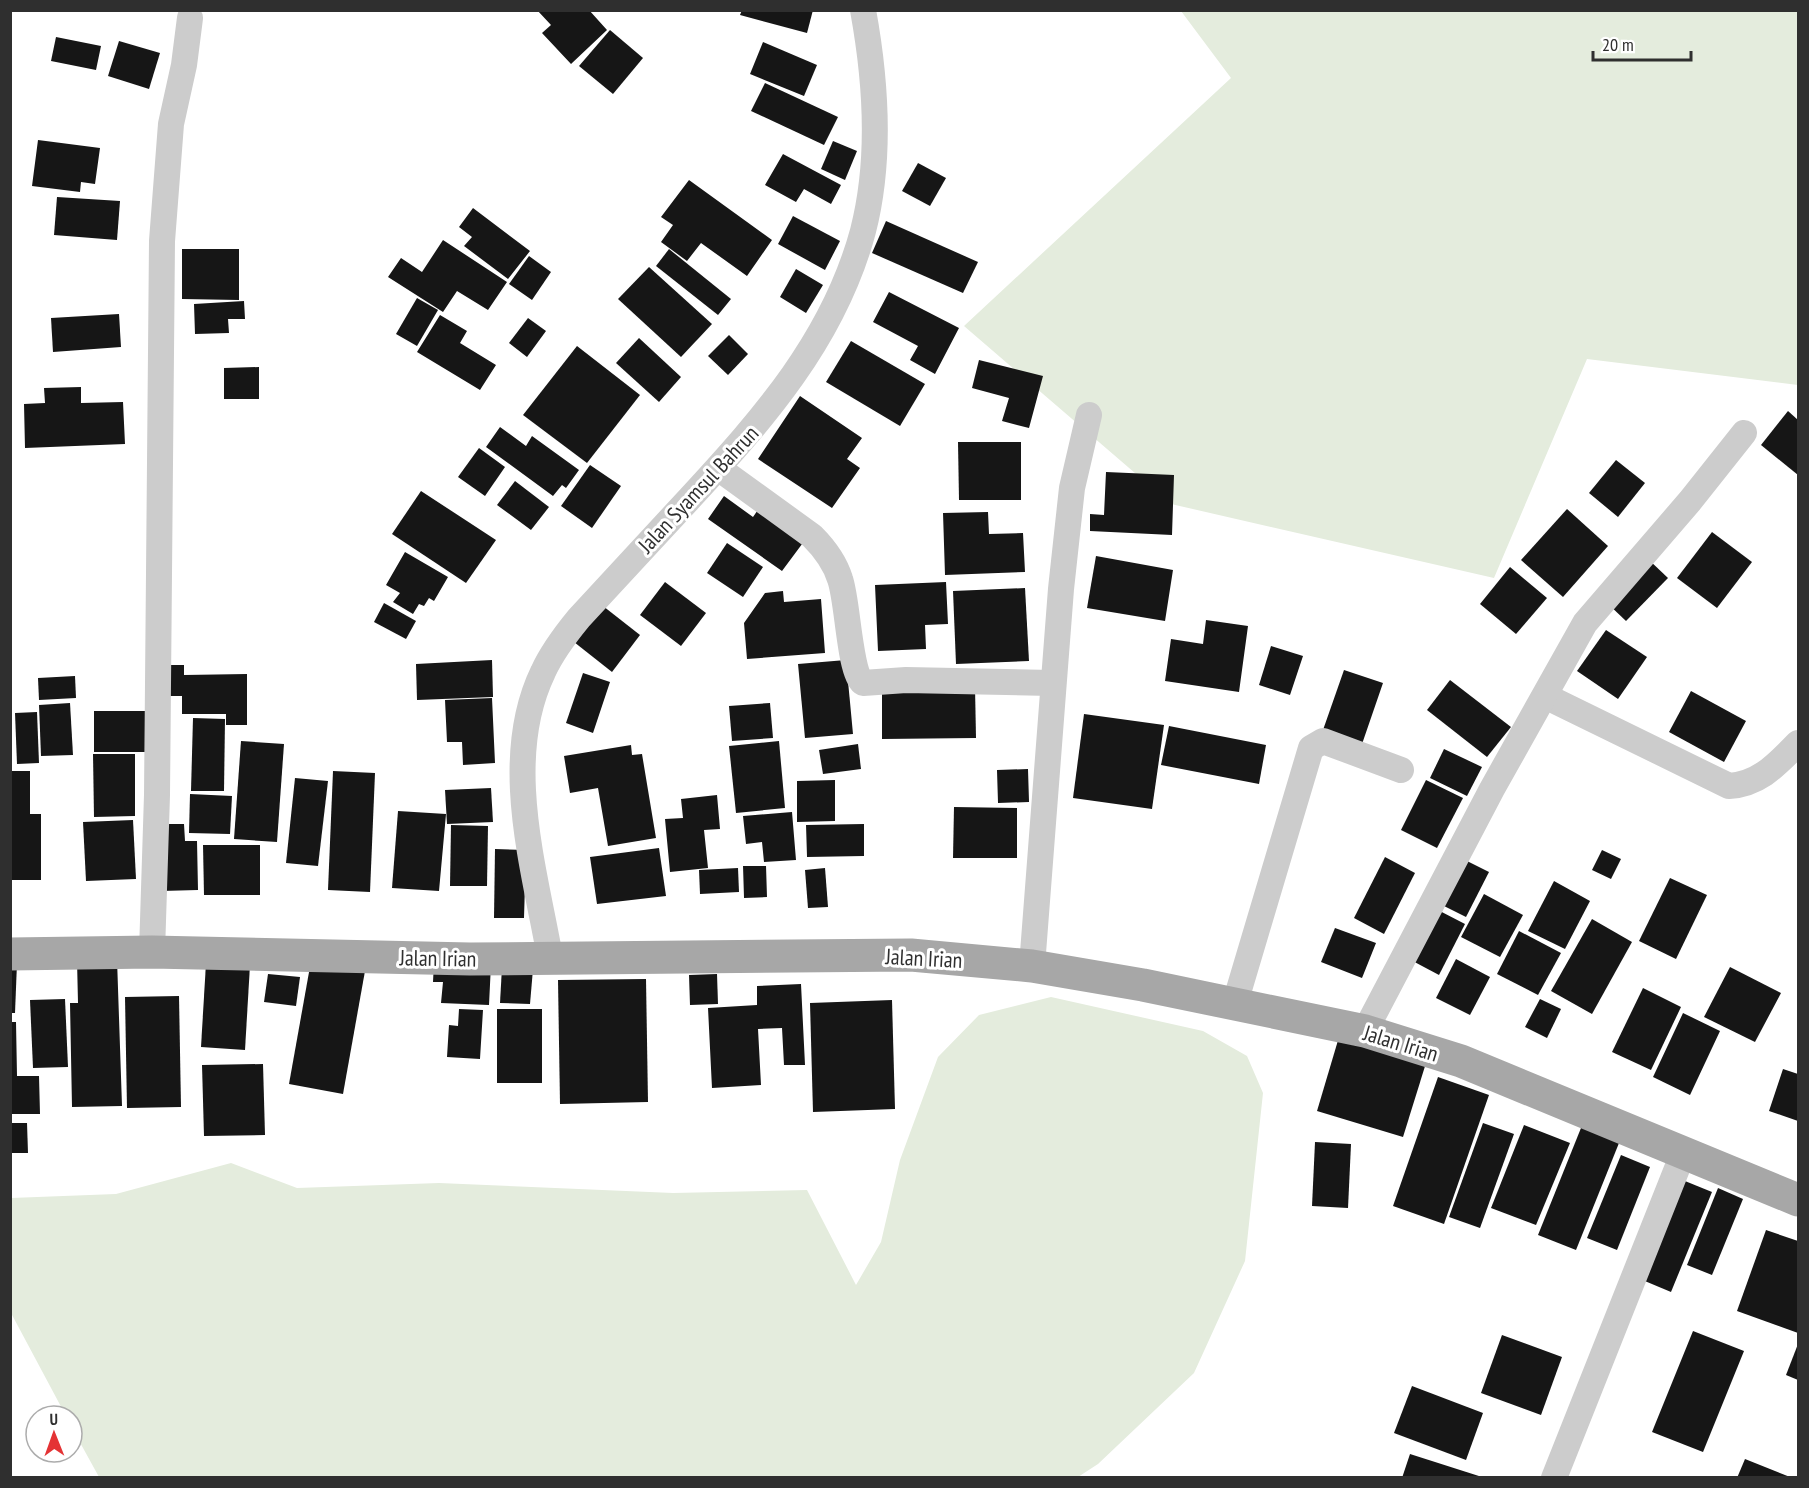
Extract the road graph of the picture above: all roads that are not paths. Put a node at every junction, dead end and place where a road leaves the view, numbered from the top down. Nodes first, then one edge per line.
1 (863, 10) edge
2 (190, 18) dead end
3 (1089, 415) dead end
4 (1744, 433) dead end
5 (718, 468) junction
6 (1052, 683) junction
7 (1545, 696) junction
8 (1798, 743) edge
9 (1401, 770) dead end
10 (152, 952) junction
11 (10, 954) edge
12 (550, 957) junction
13 (1032, 966) junction
14 (1235, 1003) junction
15 (1365, 1031) junction
16 (1684, 1151) junction
17 (1798, 1200) edge
18 (1554, 1478) edge

1 - 5 street, Jalan Syamsul Bahrun
2 - 10 street
3 - 6 street
4 - 7 street
5 - 6 street
5 - 12 street, Jalan Syamsul Bahrun
6 - 13 street
7 - 8 street
7 - 15 street
9 - 14 street
10 - 11 main road, Jalan Irian
10 - 12 main road, Jalan Irian
12 - 13 main road, Jalan Irian
13 - 14 main road, Jalan Irian
14 - 15 main road, Jalan Irian
15 - 16 main road, Jalan Irian
16 - 17 main road, Jalan Irian
16 - 18 street

